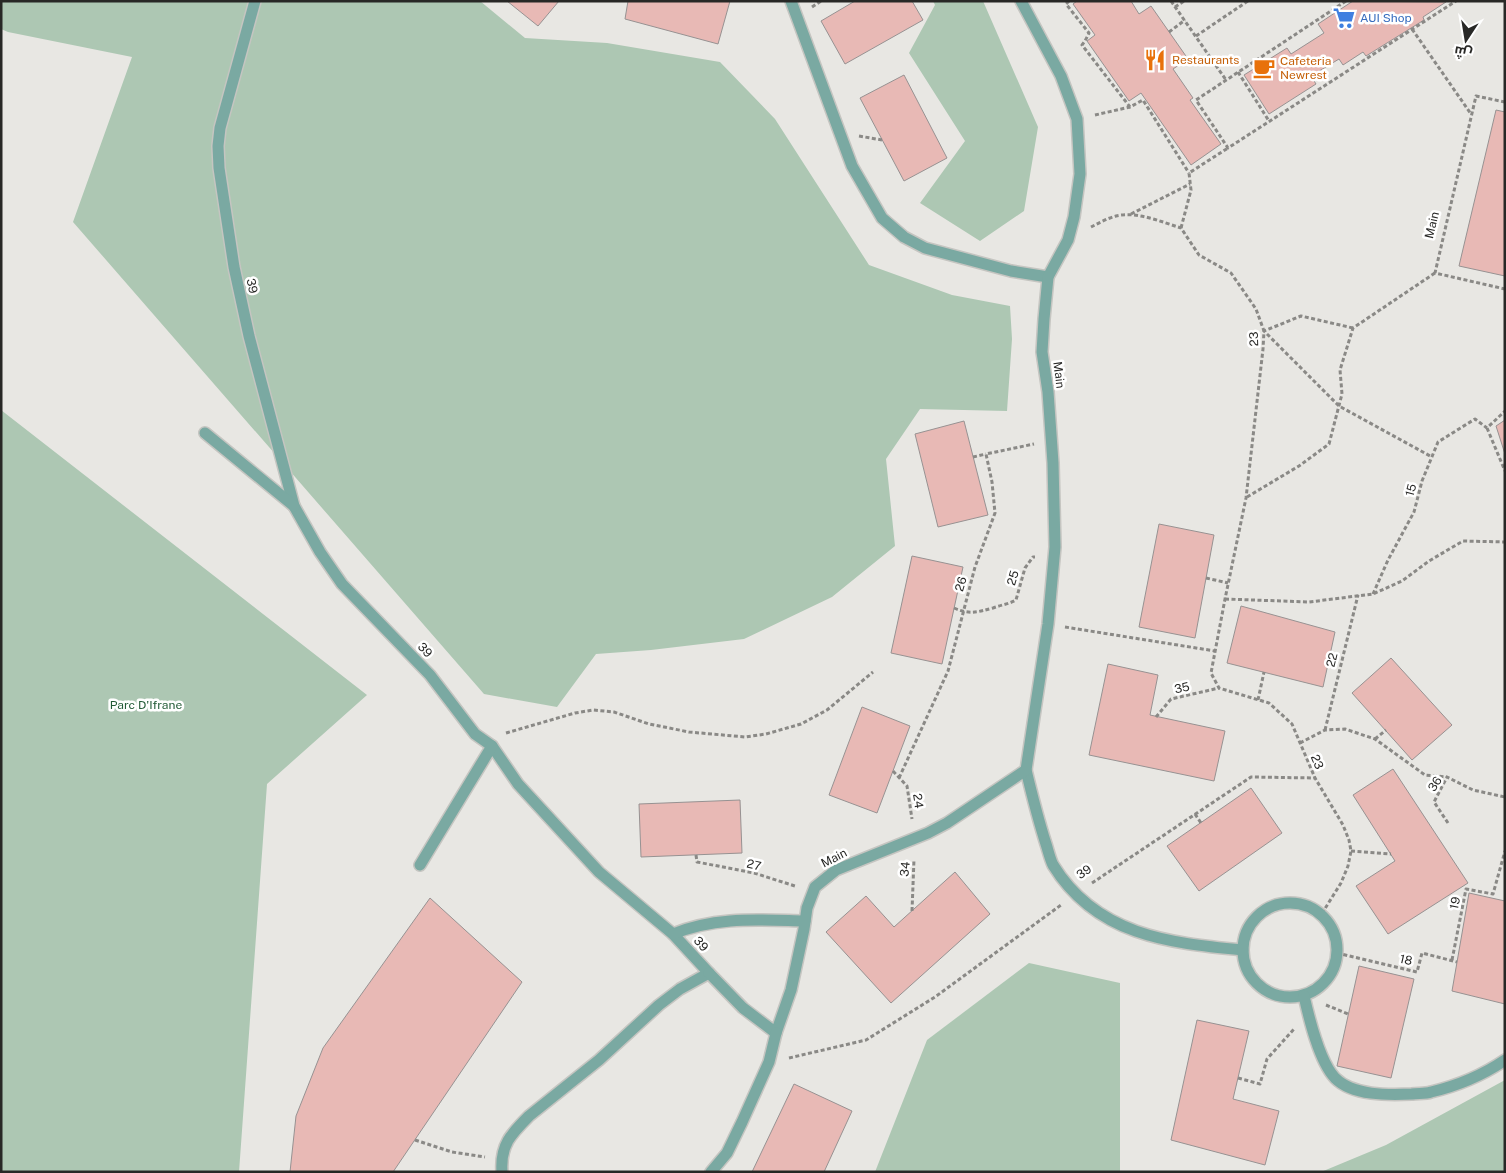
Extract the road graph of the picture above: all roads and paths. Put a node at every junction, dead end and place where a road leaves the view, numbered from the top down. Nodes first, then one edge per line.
1 (255, 1) edge
2 (791, 1) edge
3 (1021, 1) edge
4 (1070, 1) edge
5 (1172, 1) edge
6 (1184, 1) edge
7 (1248, 1) edge
8 (1346, 1) edge
9 (1456, 1) edge
10 (1175, 7) junction
11 (1184, 20) junction
12 (1412, 29) junction
13 (1169, 32) dead end
14 (1196, 36) junction
15 (1238, 72) junction
16 (1226, 80) junction
17 (1505, 102) edge
18 (1130, 107) junction
19 (1471, 114) junction
20 (1077, 119) junction
21 (1269, 121) junction
22 (1228, 148) junction
23 (1189, 173) junction
24 (1190, 184) junction
25 (1129, 215) junction
26 (1181, 228) junction
27 (1068, 240) junction
28 (1436, 273) junction
29 (1048, 277) junction
30 (1505, 289) edge
31 (1353, 328) junction
32 (1264, 331) junction
33 (1339, 406) junction
34 (1505, 411) edge
35 (1487, 428) junction
36 (205, 433) dead end
37 (1051, 440) junction
38 (986, 454) junction
39 (973, 457) dead end
40 (1432, 457) junction
41 (1505, 471) edge
42 (1246, 498) junction
43 (294, 506) junction
44 (1505, 542) edge
45 (1054, 558) junction
46 (1206, 578) dead end
47 (1228, 583) junction
48 (1373, 594) junction
49 (1358, 595) junction
50 (1225, 599) junction
51 (954, 608) dead end
52 (962, 612) junction
53 (1048, 624) junction
54 (1215, 651) junction
55 (873, 672) dead end
56 (1264, 672) dead end
57 (1219, 688) junction
58 (1258, 700) junction
59 (1156, 717) dead end
60 (1325, 730) junction
61 (1386, 730) dead end
62 (1375, 739) junction
63 (1300, 743) junction
64 (492, 746) junction
65 (1026, 770) junction
66 (893, 771) dead end
67 (1447, 777) junction
68 (899, 778) junction
69 (1315, 778) junction
70 (1505, 797) edge
71 (1195, 814) junction
72 (1201, 823) dead end
73 (1448, 823) dead end
74 (928, 833) junction
75 (1351, 851) junction
76 (1505, 851) edge
77 (1391, 854) dead end
78 (696, 855) dead end
79 (420, 864) dead end
80 (812, 891) junction
81 (1075, 894) junction
82 (912, 911) dead end
83 (1321, 915) junction
84 (805, 921) junction
85 (673, 934) junction
86 (1243, 950) junction
87 (1336, 953) junction
88 (1452, 960) junction
89 (1457, 962) dead end
90 (709, 973) junction
91 (1304, 996) junction
92 (776, 1033) junction
93 (1505, 1060) edge
94 (769, 1062) junction
95 (1238, 1078) dead end
96 (414, 1140) dead end
97 (501, 1159) junction
98 (502, 1172) edge
99 (711, 1172) edge

1 - 43 lane, 39
2 - 29 lane
3 - 20 lane, Main
4 - 18 path
5 - 10 path
6 - 10 path
7 - 14 path
8 - 15 path
9 - 12 path
10 - 11 path
11 - 13 path
11 - 14 path
12 - 19 path
12 - 21 path
14 - 16 path
15 - 16 path
15 - 21 path
16 - 22 path
17 - 19 path, Main
18 - 20 path
18 - 23 path
19 - 28 path, Main
20 - 27 lane, Main
21 - 22 path
22 - 23 path
23 - 24 path
24 - 25 path
24 - 26 path
25 - 26 path
25 - 27 path
26 - 32 path, 23
27 - 29 lane, Main
28 - 30 path
28 - 31 path
29 - 37 lane, Main
31 - 32 path
31 - 33 path
32 - 33 path
32 - 42 path, 23
33 - 40 path
33 - 42 path
34 - 35 path
35 - 40 path, 15
35 - 41 path
36 - 43 lane
37 - 38 path
37 - 45 lane, Main
38 - 39 path
38 - 52 path, 26
40 - 48 path, 15
42 - 47 path, 23
43 - 64 lane, 39
44 - 48 path
45 - 52 path, 25
45 - 53 lane, Main
46 - 47 path
47 - 50 path, 23
48 - 49 path
49 - 50 path
49 - 60 path, 22
50 - 54 path, 23
51 - 52 path
52 - 68 path, 26
53 - 54 path
53 - 65 lane, Main
54 - 57 path, 23
55 - 64 path
56 - 58 path
57 - 58 path, 23
57 - 59 path, 35
58 - 63 path, 23
60 - 62 path
60 - 63 path
61 - 62 path
62 - 67 path
63 - 69 path, 23
64 - 79 lane
64 - 85 lane, 39
65 - 74 lane, Main
65 - 81 lane, Main
66 - 68 path, 24
67 - 70 path, 36
67 - 73 path, 36
68 - 74 path, 24
69 - 71 path, 39
69 - 75 path, 23
71 - 72 path
71 - 81 path, 39
74 - 80 lane, Main
74 - 82 path, 34
75 - 77 path
75 - 83 path
76 - 88 path, 19
78 - 80 path, 27
80 - 84 lane
81 - 86 lane, Main
81 - 94 path, 39
83 - 86 lane
83 - 87 lane
84 - 85 lane
84 - 92 lane
85 - 90 lane, 39
86 - 91 lane
87 - 88 path, 18
87 - 91 lane
88 - 89 path, 18
90 - 92 lane
90 - 97 lane
91 - 93 lane
91 - 95 path
92 - 94 lane
94 - 99 lane
96 - 97 path
97 - 98 lane

